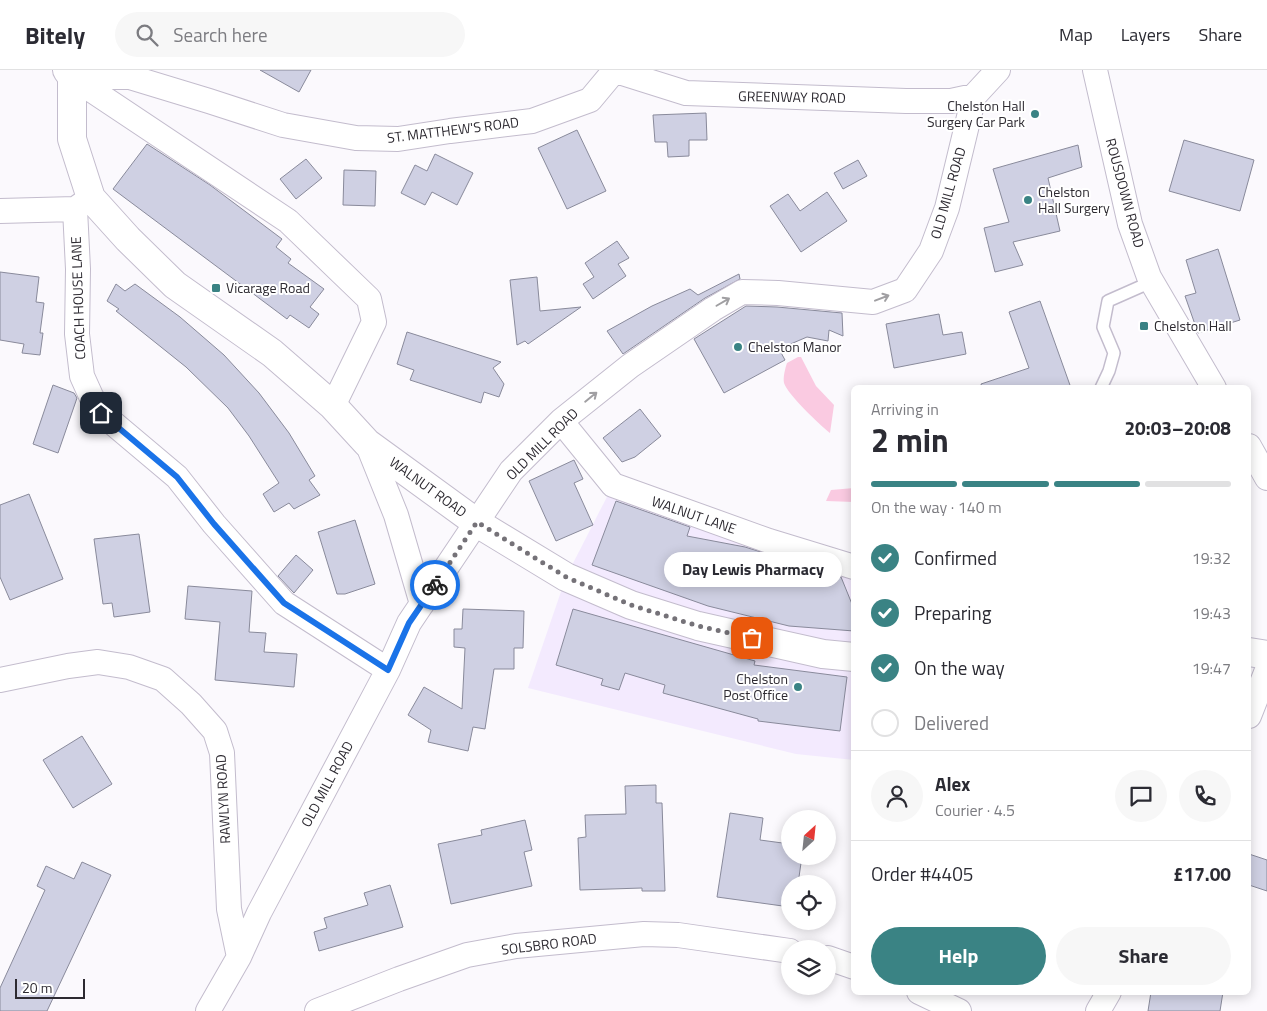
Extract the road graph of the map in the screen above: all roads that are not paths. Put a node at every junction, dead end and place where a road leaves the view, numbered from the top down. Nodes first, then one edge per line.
1 (615, 70) edge
2 (998, 70) edge
3 (1095, 70) edge
4 (70, 73) edge
5 (974, 96) junction
6 (83, 204) junction
7 (0, 210) edge
8 (1151, 282) junction
9 (1102, 385) edge
10 (1212, 385) edge
11 (333, 406) junction
12 (561, 421) junction
13 (367, 442) junction
14 (1251, 450) edge
15 (1267, 478) edge
16 (477, 522) junction
17 (851, 566) edge
18 (422, 604) junction
19 (1251, 652) edge
20 (1267, 655) edge
21 (851, 656) edge
22 (388, 670) junction
23 (1267, 670) edge
24 (0, 680) edge
25 (1251, 711) edge
26 (781, 950) edge
27 (239, 957) junction
28 (836, 960) edge
29 (851, 965) edge
30 (925, 995) edge
31 (1107, 995) edge
32 (208, 1011) edge
33 (317, 1011) edge
34 (959, 1011) edge
35 (1098, 1011) edge

1 - 4 street, ST. MATTHEW'S ROAD
1 - 5 street, GREENWAY ROAD
2 - 5 street, OLD MILL ROAD
3 - 8 street, ROUSDOWN ROAD
4 - 6 street, WALNUT ROAD
4 - 11 street
12 -> 5 street, OLD MILL ROAD
6 - 7 street
6 - 11 street, WALNUT ROAD
6 - 22 street, COACH HOUSE LANE
8 - 9 lane
8 - 10 street, ROUSDOWN ROAD
11 - 13 street, WALNUT ROAD
12 - 16 street, OLD MILL ROAD
12 - 17 street, WALNUT LANE
13 - 16 street, WALNUT ROAD
13 - 18 street, WALNUT ROAD
14 - 15 street
16 - 18 street, OLD MILL ROAD
16 - 21 street, WALNUT ROAD
18 - 22 street, OLD MILL ROAD
19 - 20 street
22 - 27 street, OLD MILL ROAD
23 - 25 street
24 - 27 street, RAWLYN ROAD
26 - 33 street, SOLSBRO ROAD
27 - 32 street, OLD MILL ROAD
28 - 29 street
30 - 34 street
31 - 35 street

